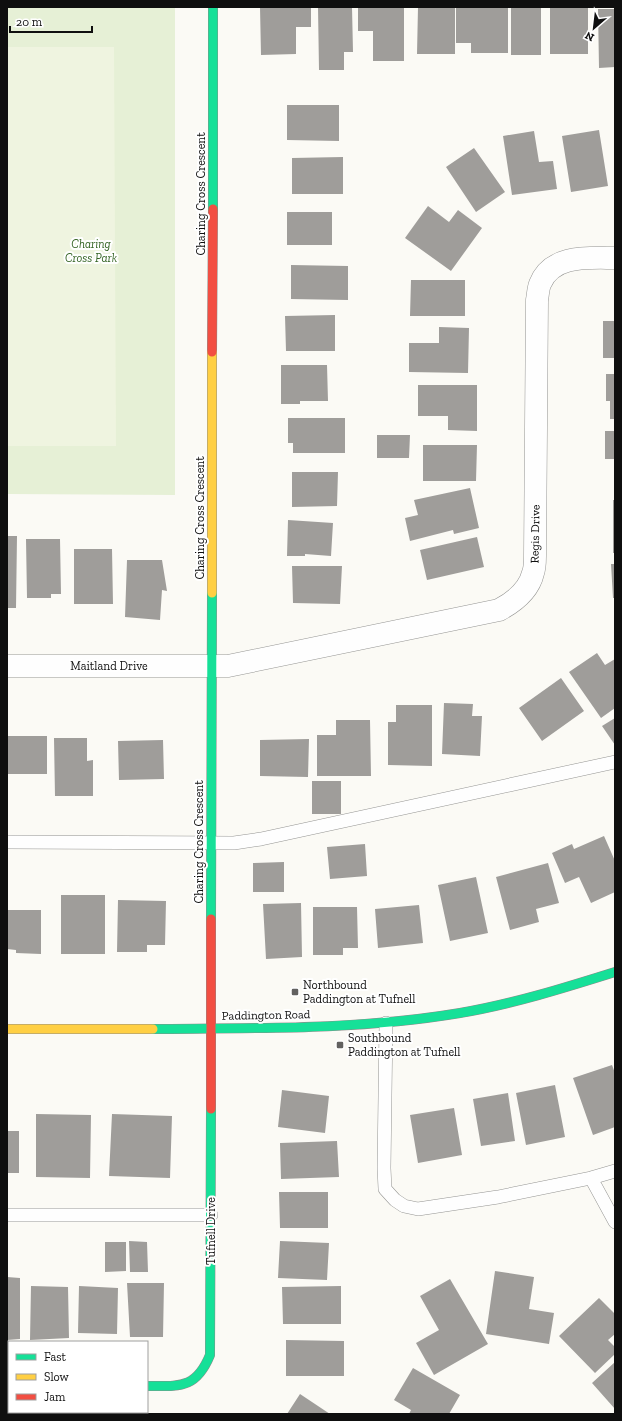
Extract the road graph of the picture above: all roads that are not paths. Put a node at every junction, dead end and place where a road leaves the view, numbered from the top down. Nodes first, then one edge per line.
1 (213, 7) edge
2 (615, 258) edge
3 (7, 666) edge
4 (211, 666) junction
5 (615, 762) edge
6 (7, 842) edge
7 (211, 842) junction
8 (615, 972) edge
9 (386, 1023) junction
10 (211, 1028) junction
11 (7, 1029) edge
12 (615, 1171) edge
13 (591, 1178) junction
14 (7, 1215) edge
15 (211, 1215) junction
16 (615, 1222) edge
17 (148, 1386) edge

1 - 4 street, Charing Cross Crescent
2 - 4 street, Regis Drive
3 - 4 street, Maitland Drive
4 - 7 street, Charing Cross Crescent
5 - 7 lane
6 - 7 lane
7 - 10 street, Charing Cross Crescent
8 - 9 street, Paddington Road
9 - 10 street, Paddington Road
9 - 13 lane
10 - 11 street, Paddington Road
10 - 15 street, Tufnell Drive
12 - 13 lane
13 - 16 lane
14 - 15 lane
15 - 17 street, Tufnell Drive

